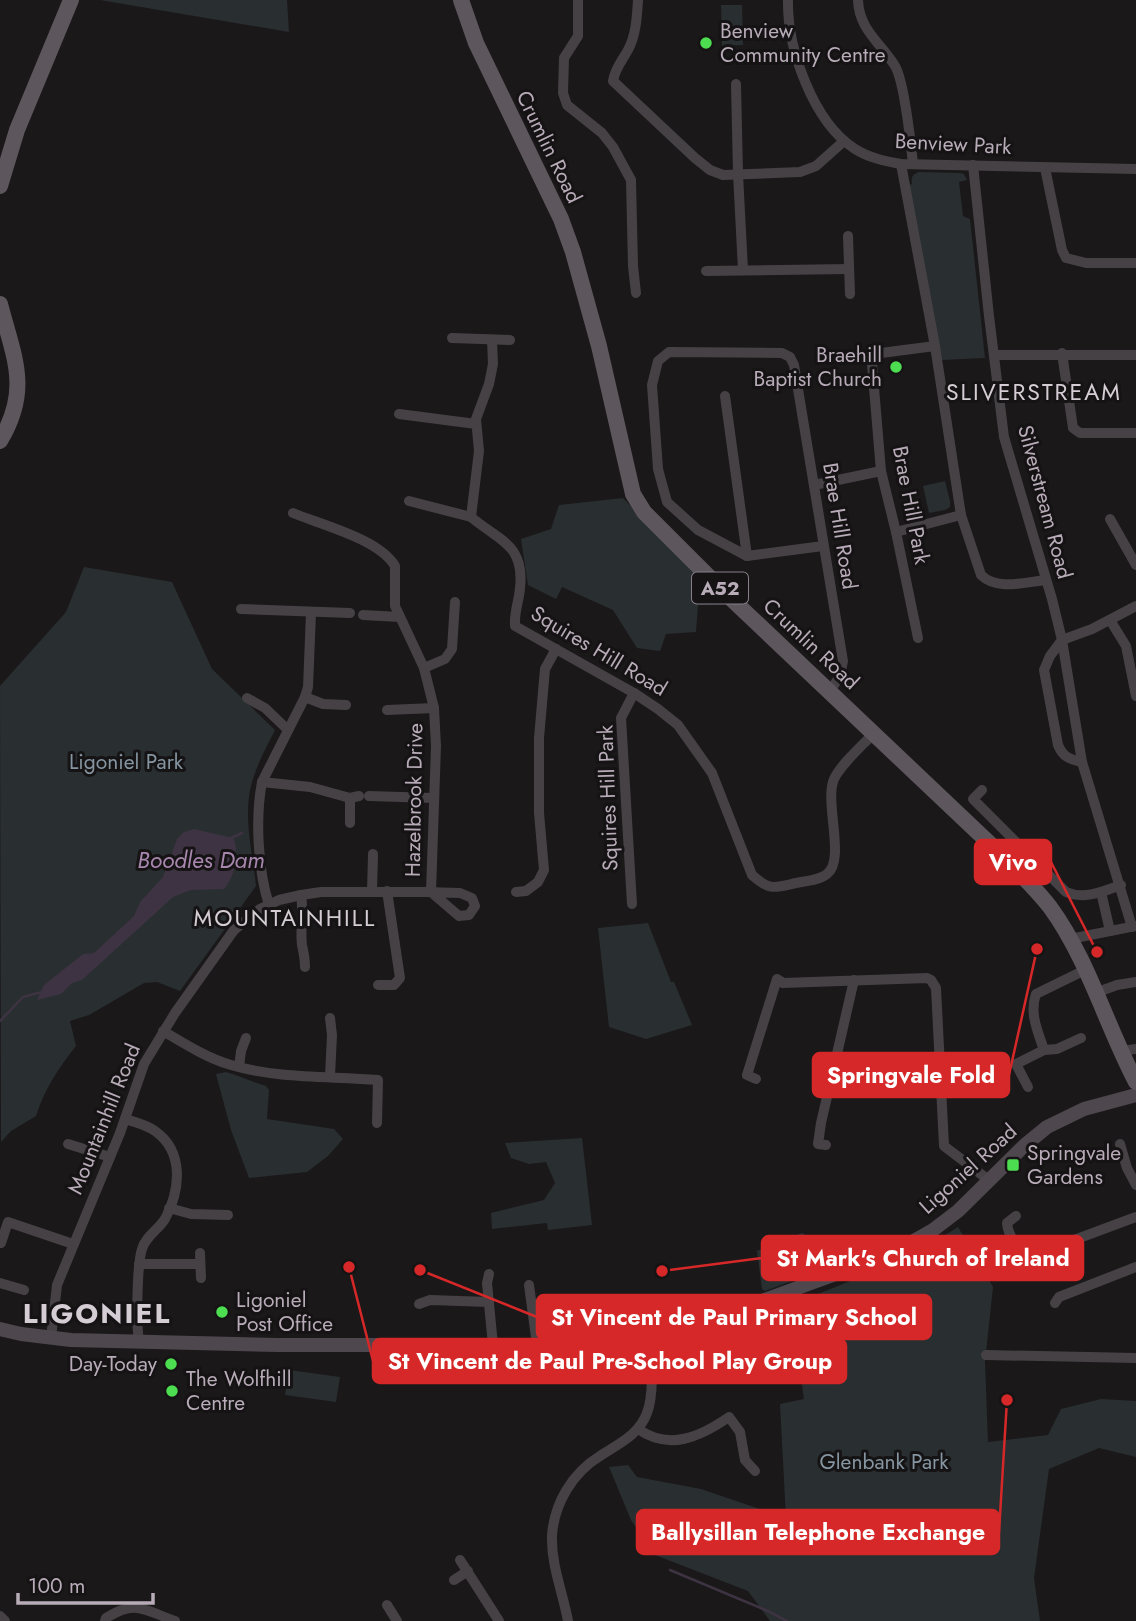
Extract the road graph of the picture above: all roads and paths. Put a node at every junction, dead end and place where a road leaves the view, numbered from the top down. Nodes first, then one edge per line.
1 (71, 0) edge
2 (461, 0) edge
3 (578, 0) edge
4 (638, 0) edge
5 (788, 0) edge
6 (858, 0) edge
7 (736, 84) dead end
8 (844, 141) junction
9 (901, 164) junction
10 (913, 164) junction
11 (973, 165) junction
12 (1045, 168) junction
13 (1136, 169) edge
14 (738, 174) junction
15 (0, 186) edge
16 (848, 236) dead end
17 (1136, 263) edge
18 (743, 270) junction
19 (849, 270) junction
20 (706, 271) dead end
21 (636, 293) dead end
22 (850, 294) dead end
23 (0, 304) edge
24 (452, 338) dead end
25 (492, 340) junction
26 (510, 340) dead end
27 (935, 346) junction
28 (1062, 353) junction
29 (996, 355) junction
30 (1136, 355) edge
31 (725, 396) dead end
32 (399, 414) dead end
33 (476, 424) junction
34 (1136, 433) edge
35 (0, 441) edge
36 (881, 471) junction
37 (814, 485) junction
38 (409, 501) dead end
39 (293, 513) dead end
40 (961, 515) junction
41 (471, 517) junction
42 (1110, 519) dead end
43 (896, 532) junction
44 (823, 546) junction
45 (747, 556) junction
46 (1136, 565) edge
47 (1046, 580) junction
48 (455, 602) dead end
49 (1136, 606) edge
50 (241, 609) dead end
51 (311, 613) junction
52 (350, 613) dead end
53 (363, 615) dead end
54 (400, 617) junction
55 (1110, 620) junction
56 (918, 638) dead end
57 (1062, 640) junction
58 (556, 649) junction
59 (424, 668) junction
60 (831, 691) junction
61 (634, 693) junction
62 (1136, 695) edge
63 (305, 697) junction
64 (247, 698) dead end
65 (346, 705) dead end
66 (434, 708) junction
67 (387, 710) dead end
68 (287, 729) junction
69 (874, 733) junction
70 (1082, 762) junction
71 (262, 782) junction
72 (982, 790) dead end
73 (360, 796) junction
74 (434, 798) junction
75 (350, 823) dead end
76 (373, 854) dead end
77 (1121, 886) junction
78 (387, 891) junction
79 (372, 892) junction
80 (431, 892) joint
81 (516, 892) dead end
82 (1101, 892) junction
83 (302, 895) junction
84 (632, 904) dead end
85 (270, 905) junction
86 (1134, 927) edge
87 (1110, 931) junction
88 (1070, 939) junction
89 (304, 967) dead end
90 (1085, 970) junction
91 (854, 980) junction
92 (1136, 982) edge
93 (378, 985) dead end
94 (1095, 993) junction
95 (330, 1018) dead end
96 (163, 1031) junction
97 (246, 1038) dead end
98 (1081, 1038) dead end
99 (1044, 1050) junction
100 (1129, 1050) edge
101 (239, 1067) junction
102 (330, 1076) junction
103 (756, 1079) dead end
104 (1136, 1082) edge
105 (1028, 1087) dead end
106 (1136, 1095) edge
107 (125, 1119) junction
108 (377, 1123) dead end
109 (1120, 1143) dead end
110 (68, 1144) dead end
111 (826, 1146) dead end
112 (110, 1157) junction
113 (990, 1181) junction
114 (1136, 1185) edge
115 (169, 1208) junction
116 (228, 1215) dead end
117 (1016, 1216) dead end
118 (1136, 1217) edge
119 (1, 1243) edge
120 (73, 1244) junction
121 (1031, 1256) junction
122 (139, 1264) junction
123 (1030, 1267) dead end
124 (1136, 1267) edge
125 (489, 1274) dead end
126 (201, 1278) dead end
127 (0, 1283) edge
128 (529, 1285) dead end
129 (24, 1290) dead end
130 (489, 1302) junction
131 (1055, 1303) dead end
132 (419, 1304) dead end
133 (0, 1329) edge
134 (650, 1333) junction
135 (51, 1338) junction
136 (139, 1341) junction
137 (537, 1345) junction
138 (493, 1346) junction
139 (986, 1355) dead end
140 (1136, 1358) edge
141 (638, 1429) junction
142 (755, 1471) dead end
143 (460, 1560) dead end
144 (468, 1571) junction
145 (454, 1580) dead end
146 (387, 1605) dead end
147 (0, 1616) edge
148 (393, 1620) edge
149 (5, 1621) edge
150 (105, 1621) edge
151 (175, 1621) edge
152 (499, 1621) edge
153 (568, 1621) edge

1 - 15 main road
2 - 60 main road, Crumlin Road / A52
3 - 21 street
4 - 14 street
5 - 8 street, Benview Park
6 - 10 street
7 - 14 street
8 - 9 street, Benview Park
8 - 14 street
9 - 10 street, Benview Park
9 - 27 street
10 - 11 street, Benview Park
11 - 12 street, Benview Park
11 - 29 street, Silverstream Road
12 - 13 street, Benview Park
12 - 17 street
14 - 18 street
16 - 19 street
18 - 19 street
18 - 20 street
19 - 22 street
23 - 35 main road
24 - 25 street
25 - 26 street
25 - 33 street
27 - 36 street, Brae Hill Park
27 - 40 street
28 - 29 street
28 - 30 street
28 - 34 street
29 - 47 street, Silverstream Road
31 - 45 street
32 - 33 street
33 - 41 street
36 - 37 street
36 - 43 street, Brae Hill Park
37 - 44 street, Brae Hill Road
37 - 45 street, Brae Hill Road
38 - 41 street
39 - 54 street, Hazelbrook Drive
40 - 43 street
40 - 47 street
41 - 58 street, Squires Hill Road
42 - 46 street
43 - 56 street, Brae Hill Park
44 - 45 street
44 - 60 street, Brae Hill Road
47 - 57 street, Silverstream Road
48 - 59 street
49 - 55 street
50 - 51 street
51 - 52 street
51 - 63 street
53 - 54 street
54 - 59 street, Hazelbrook Drive
55 - 57 street
55 - 62 street
57 - 70 street, Silverstream Road
57 - 70 street
58 - 61 street, Squires Hill Road
58 - 81 street
59 - 66 street, Hazelbrook Drive
60 - 69 main road, Crumlin Road / A52
61 - 69 street, Squires Hill Road
61 - 84 street, Squires Hill Park
63 - 65 street
63 - 68 street
64 - 68 street
66 - 67 street
66 - 74 street, Hazelbrook Drive
68 - 71 street
69 - 88 main road, Crumlin Road / A52
70 - 77 street, Silverstream Road
71 - 73 street
71 - 85 street
72 - 82 street
73 - 74 street
73 - 75 street
74 - 80 street, Hazelbrook Drive
76 - 79 street
77 - 82 street
77 - 86 street, Silverstream Road
78 - 79 street, Mountainhill Road
78 - 80 street, Mountainhill Road
78 - 93 street
79 - 83 street, Mountainhill Road
82 - 87 street
83 - 85 street, Mountainhill Road
83 - 89 street
85 - 96 street, Mountainhill Road
86 - 87 street
87 - 88 street
88 - 90 main road, Crumlin Road / A52
90 - 94 main road, Crumlin Road / A52
90 - 99 street
91 - 103 street
91 - 111 street
91 - 113 street
92 - 94 street
94 - 100 main road, Crumlin Road / A52
95 - 102 street
96 - 101 street
96 - 107 street, Mountainhill Road
97 - 101 street
98 - 99 street
99 - 105 street
100 - 104 main road, Crumlin Road / A52
101 - 102 street
102 - 108 street
106 - 113 street, Ligoniel Road
107 - 112 street, Mountainhill Road
107 - 115 street
109 - 114 street
110 - 112 street
112 - 120 street, Mountainhill Road
113 - 134 street, Ligoniel Road
115 - 116 street
115 - 122 street
117 - 121 street
118 - 121 street
119 - 120 street
120 - 135 street, Mountainhill Road
121 - 123 street
122 - 126 street
122 - 136 street
124 - 131 street
125 - 130 street
127 - 129 street
128 - 137 street
130 - 132 street
130 - 138 street
133 - 135 street, Ligoniel Road
134 - 137 street, Ligoniel Road
134 - 141 street
135 - 136 street, Ligoniel Road
136 - 138 street, Ligoniel Road
137 - 138 street, Ligoniel Road
139 - 140 street
141 - 142 street
141 - 153 street
143 - 144 street
144 - 145 street
144 - 152 street
146 - 148 street
147 - 149 street
150 - 151 street

